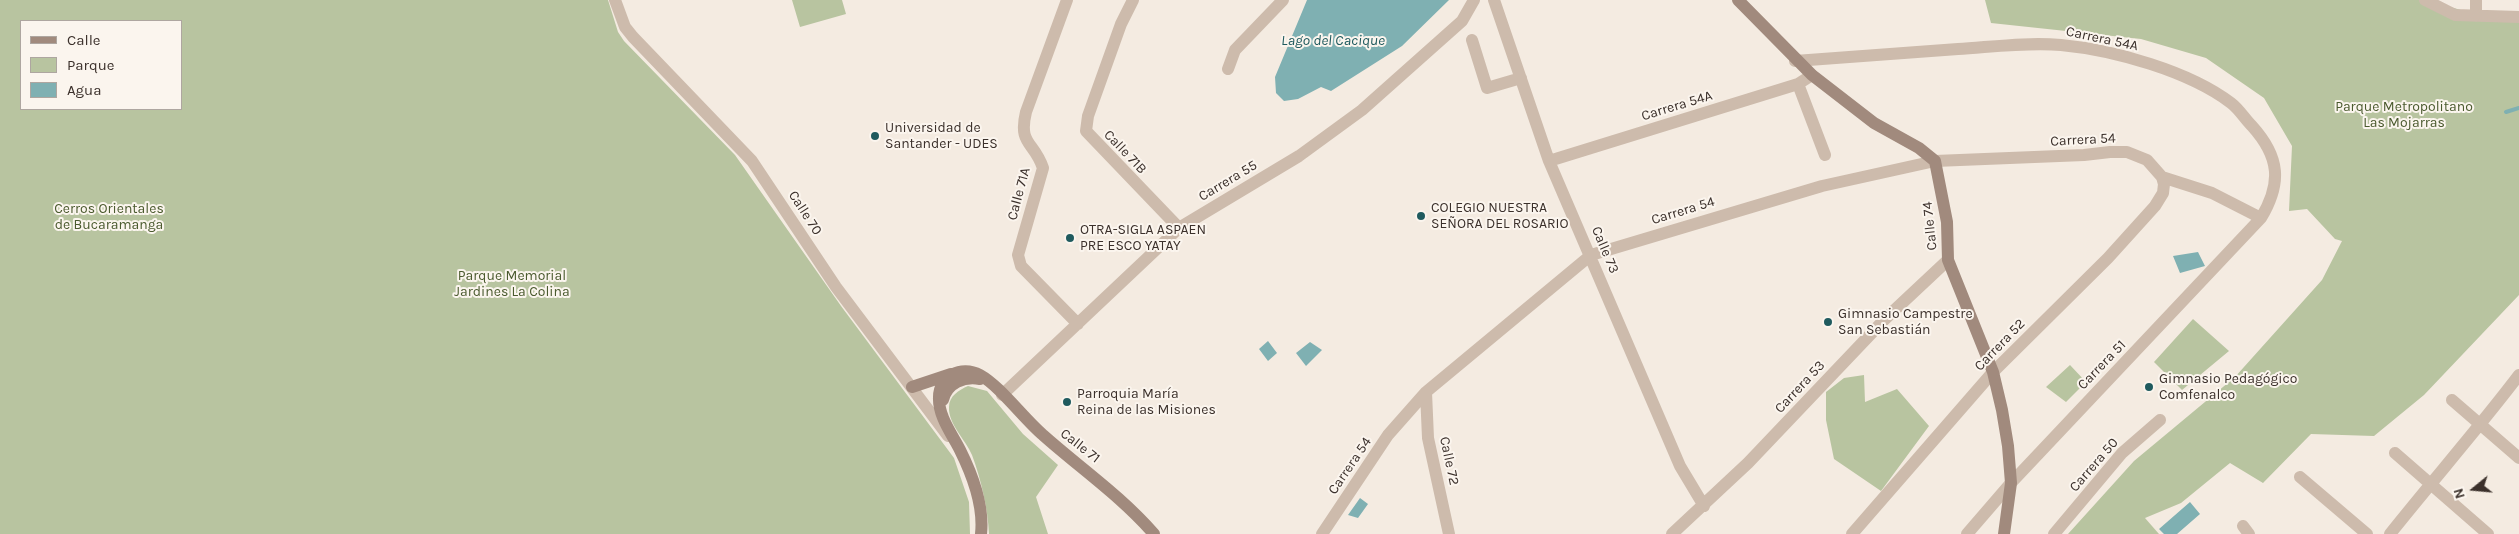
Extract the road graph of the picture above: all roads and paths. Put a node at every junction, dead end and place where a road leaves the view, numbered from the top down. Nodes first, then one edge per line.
1 (616, 0) edge
2 (1067, 0) edge
3 (1133, 0) edge
4 (1284, 0) edge
5 (1474, 0) edge
6 (1494, 0) edge
7 (1738, 0) edge
8 (2476, 0) edge
9 (2428, 1) edge
10 (2476, 16) junction
11 (2519, 17) edge
12 (1472, 40) dead end
13 (1795, 60) junction
14 (1228, 69) dead end
15 (1812, 74) junction
16 (1521, 78) junction
17 (1798, 84) junction
18 (1825, 155) dead end
19 (1549, 161) junction
20 (1935, 161) junction
21 (2162, 177) junction
22 (2261, 218) junction
23 (1179, 228) junction
24 (1591, 255) junction
25 (1948, 260) junction
26 (1078, 324) junction
27 (956, 372) junction
28 (1993, 372) junction
29 (2519, 374) edge
30 (988, 380) junction
31 (912, 388) junction
32 (1426, 392) junction
33 (1002, 395) junction
34 (2452, 400) dead end
35 (944, 418) junction
36 (2160, 420) dead end
37 (2481, 425) junction
38 (960, 452) junction
39 (2395, 453) dead end
40 (2519, 458) edge
41 (2300, 477) dead end
42 (2011, 483) junction
43 (2430, 483) junction
44 (1704, 506) junction
45 (981, 534) edge
46 (1154, 534) edge
47 (1322, 534) edge
48 (1449, 534) edge
49 (1672, 534) edge
50 (1852, 534) edge
51 (1967, 534) edge
52 (2004, 534) edge
53 (2054, 534) edge
54 (2367, 534) edge
55 (2390, 534) edge
56 (2488, 534) edge

1 - 31 street, Calle 70
2 - 26 street, Calle 71A
3 - 23 street, Calle 71B
4 - 14 street
5 - 23 street, Carrera 55
6 - 16 street, Calle 73
7 - 13 street
8 - 10 street
9 - 10 street
10 - 11 street
12 - 16 street
13 - 15 street
13 - 22 street, Carrera 54A
15 - 17 street, Carrera 54A
15 - 20 street
16 - 19 street, Calle 73
17 - 18 street
17 - 19 street, Carrera 54A
19 - 24 street, Calle 73
20 - 21 street, Carrera 54
20 - 24 street, Carrera 54
20 - 25 street, Calle 74
21 - 22 street
21 - 28 street, Carrera 52
22 - 42 street, Carrera 51
23 - 26 street, Carrera 55
24 - 32 street, Carrera 54
24 - 44 street, Calle 73
25 - 28 street, Calle 74
25 - 44 street, Carrera 53
26 - 33 street, Carrera 55
27 - 30 street, Calle 71
27 - 31 street
27 - 35 street
28 - 42 street, Calle 74
28 - 50 street, Carrera 52
29 - 37 street
30 - 33 street, Calle 71
30 - 35 street
31 - 38 street, Calle 70
32 - 47 street, Carrera 54
32 - 48 street, Calle 72
33 - 46 street, Calle 71
34 - 37 street
35 - 38 street, Calle 70
36 - 53 street, Carrera 50
37 - 40 street
37 - 43 street
38 - 45 street, Calle 70
39 - 43 street
41 - 54 street
42 - 51 street, Carrera 51
42 - 52 street, Calle 74
43 - 55 street
43 - 56 street
44 - 49 street, Carrera 53

